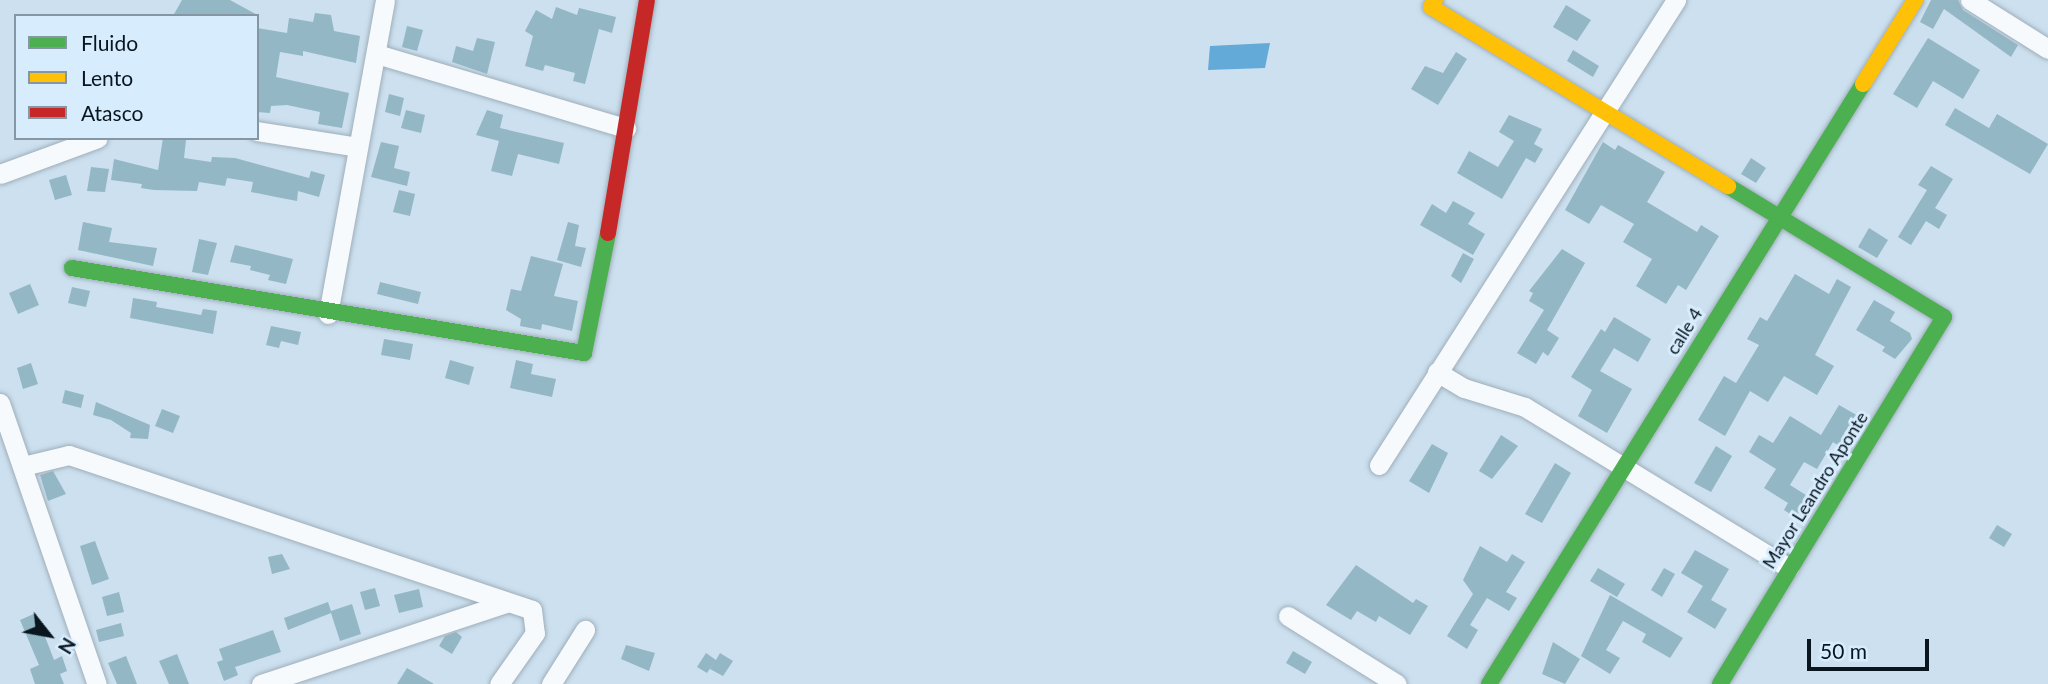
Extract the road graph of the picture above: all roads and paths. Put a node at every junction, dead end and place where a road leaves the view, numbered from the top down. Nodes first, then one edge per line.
1 (648, 0) edge
2 (1435, 0) edge
3 (1675, 0) edge
4 (1914, 0) edge
5 (1970, 0) edge
6 (379, 1) edge
7 (2048, 49) edge
8 (377, 54) junction
9 (1604, 114) junction
10 (626, 128) junction
11 (259, 131) edge
12 (93, 140) edge
13 (358, 147) junction
14 (0, 174) edge
15 (1777, 216) junction
16 (72, 268) dead end
17 (328, 314) junction
18 (1437, 372) junction
19 (0, 403) edge
20 (1378, 465) dead end
21 (1623, 465) junction
22 (23, 466) junction
23 (1789, 568) junction
24 (506, 603) junction
25 (1288, 616) dead end
26 (585, 630) dead end
27 (97, 684) edge
28 (261, 684) edge
29 (499, 684) edge
30 (551, 684) edge
31 (1397, 684) edge
32 (1489, 684) edge
33 (1720, 684) edge

1 - 10 street
2 - 9 street
3 - 9 street
4 - 15 street, calle 4
5 - 7 street
6 - 8 street
8 - 10 street
8 - 13 street
9 - 15 street
9 - 18 street
10 - 17 street
11 - 13 street
12 - 14 street
13 - 17 street
15 - 21 street, calle 4
15 - 23 street, Mayor Leandro Aponte
16 - 17 street
18 - 20 street
18 - 21 street
19 - 22 street
21 - 23 street
21 - 32 street, calle 4
22 - 24 street
22 - 27 street
23 - 33 street, Mayor Leandro Aponte
24 - 28 street
24 - 29 street
25 - 31 street
26 - 30 street

